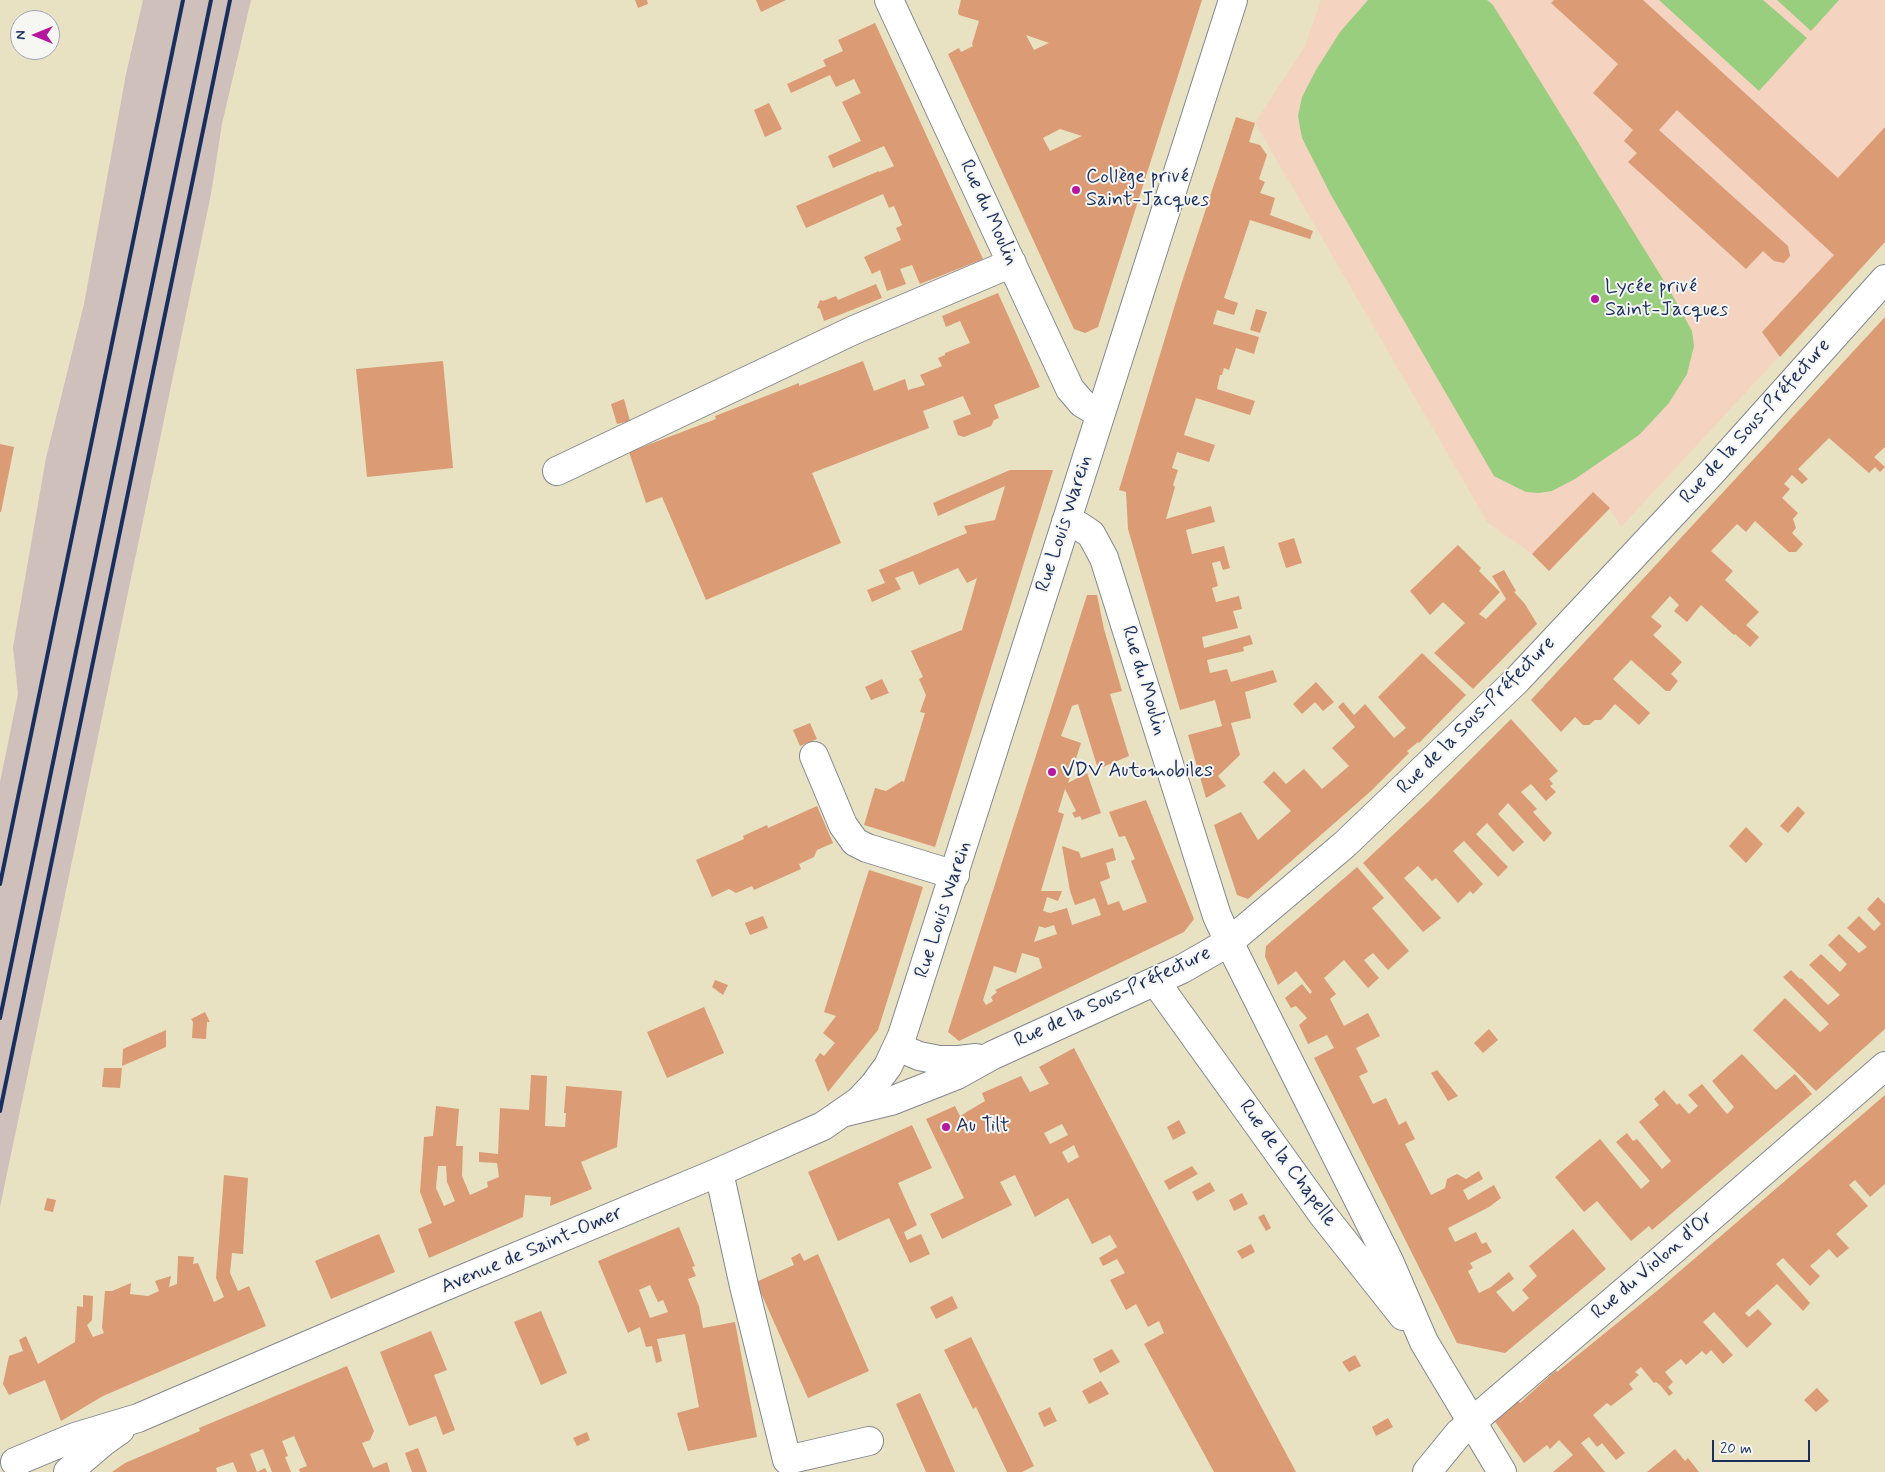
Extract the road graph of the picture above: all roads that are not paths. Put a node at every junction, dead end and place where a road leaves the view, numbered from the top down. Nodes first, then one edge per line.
1 (889, 0) edge
2 (1234, 0) edge
3 (1012, 262) junction
4 (1885, 279) edge
5 (1100, 414) junction
6 (557, 471) dead end
7 (1066, 522) junction
8 (814, 756) dead end
9 (955, 875) junction
10 (1229, 942) junction
11 (1156, 982) junction
12 (898, 1047) junction
13 (993, 1054) junction
14 (1885, 1066) edge
15 (846, 1112) junction
16 (720, 1172) junction
17 (1424, 1342) junction
18 (138, 1418) junction
19 (1471, 1422) junction
20 (869, 1440) dead end
21 (17, 1467) edge
22 (68, 1472) edge
23 (1427, 1472) edge
24 (1502, 1472) edge

1 - 3 street, Rue du Moulin
2 - 5 street, Rue Louis Warein
3 - 5 street, Rue du Moulin
3 - 6 street
4 - 10 street, Rue de la Sous-Préfecture
5 - 7 street, Rue Louis Warein
7 - 9 street, Rue Louis Warein
7 - 10 street, Rue du Moulin
8 - 9 street
9 - 12 street, Rue Louis Warein
10 - 11 street, Rue de la Sous-Préfecture
10 - 17 street, Rue de la Chapelle
11 - 13 street, Rue de la Sous-Préfecture
11 - 17 street, Rue de la Chapelle
12 - 13 street, Rue de la Sous-Préfecture
12 - 15 street, Avenue de Saint-Omer
13 - 15 street, Rue de la Sous-Préfecture
14 - 19 street, Rue du Violon d'Or
15 - 16 street, Avenue de Saint-Omer
16 - 18 street, Avenue de Saint-Omer
16 - 20 street
17 - 19 street, Rue de la Chapelle
18 - 21 street, Avenue de Saint-Omer
18 - 22 street, Avenue de Saint-Omer
19 - 23 street, Rue du Violon d'Or
19 - 24 street, Rue de la Chapelle

